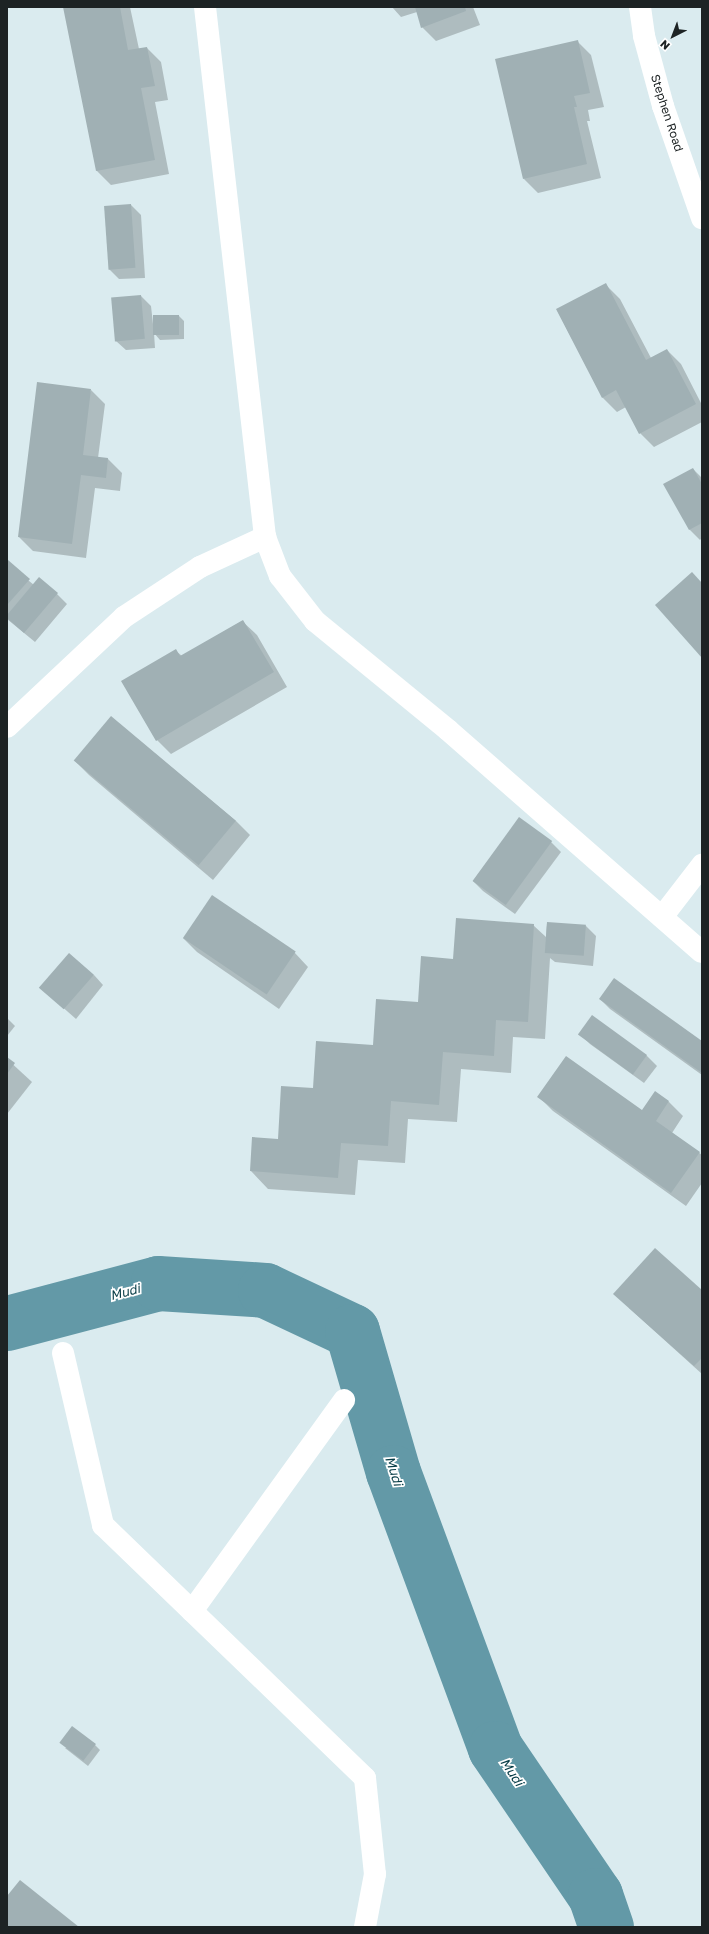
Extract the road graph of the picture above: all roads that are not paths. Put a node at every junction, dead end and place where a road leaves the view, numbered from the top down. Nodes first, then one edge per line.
1 (205, 7) edge
2 (640, 7) edge
3 (702, 218) edge
4 (265, 537) junction
5 (7, 727) edge
6 (702, 865) edge
7 (662, 917) junction
8 (702, 952) edge
9 (63, 1353) dead end
10 (344, 1400) dead end
11 (192, 1611) junction
12 (365, 1927) edge

1 - 4 street
2 - 3 street, Stephen Road
4 - 5 street
4 - 7 street
6 - 7 street
7 - 8 street
9 - 11 street
10 - 11 street
11 - 12 street

